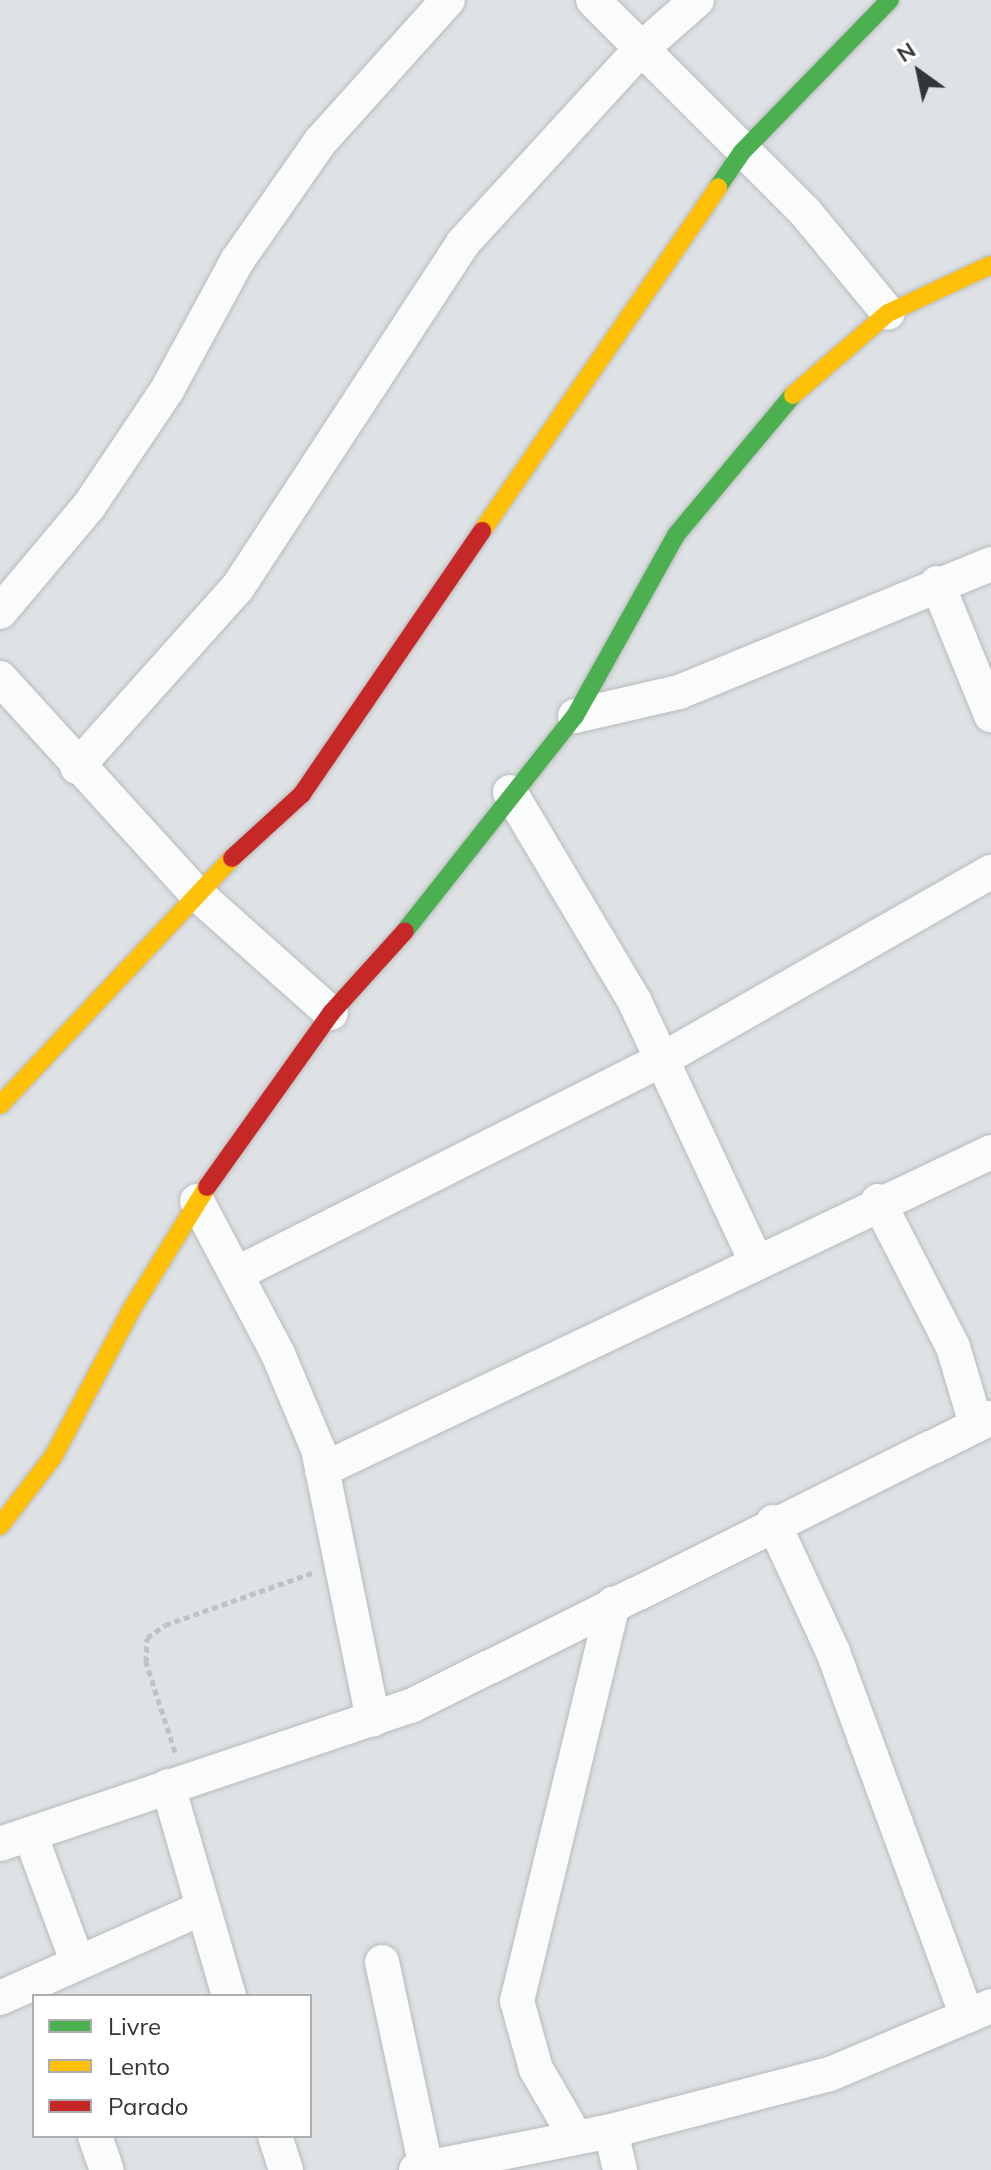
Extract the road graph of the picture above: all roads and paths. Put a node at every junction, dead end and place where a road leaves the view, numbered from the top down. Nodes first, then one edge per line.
1 (448, 0) edge
2 (593, 0) edge
3 (697, 0) edge
4 (890, 0) edge
5 (640, 50) junction
6 (742, 152) junction
7 (991, 265) edge
8 (888, 313) junction
9 (991, 564) edge
10 (937, 583) junction
11 (0, 612) edge
12 (0, 678) edge
13 (991, 715) edge
14 (575, 716) junction
15 (77, 767) junction
16 (510, 792) junction
17 (991, 872) edge
18 (195, 892) junction
19 (331, 1013) junction
20 (661, 1060) junction
21 (0, 1105) edge
22 (991, 1152) edge
23 (197, 1201) junction
24 (878, 1201) junction
25 (755, 1259) junction
26 (238, 1273) junction
27 (984, 1421) edge
28 (322, 1470) junction
29 (773, 1522) junction
30 (0, 1526) edge
31 (344, 1566) junction
32 (613, 1603) junction
33 (373, 1719) junction
34 (176, 1783) junction
35 (15, 1839) edge
36 (200, 1909) junction
37 (77, 1961) junction
38 (382, 1962) dead end
39 (228, 1994) edge
40 (19, 1997) edge
41 (979, 2011) edge
42 (611, 2131) junction
43 (575, 2136) junction
44 (96, 2138) edge
45 (276, 2138) edge
46 (496, 2160) edge
47 (421, 2168) edge
48 (107, 2170) edge
49 (286, 2170) edge
50 (620, 2170) edge

1 - 11 street
2 - 5 street
3 - 5 street
4 - 6 street
5 - 6 street
5 - 15 street
6 - 8 street
6 - 18 street
7 - 8 street
8 - 14 street
9 - 10 street
10 - 13 street
10 - 14 street
12 - 15 street
14 - 16 street
15 - 18 street
16 - 19 street
16 - 20 street
17 - 20 street
18 - 19 street
18 - 21 street
19 - 23 street
20 - 25 street
20 - 26 street
22 - 24 street
23 - 26 street
23 - 30 street
24 - 25 street
24 - 27 street
25 - 28 street
26 - 28 street
27 - 29 street
28 - 31 street
29 - 32 street
29 - 41 street
31 - 33 street
31 - 34 path
32 - 33 street
32 - 43 street
33 - 34 street
34 - 35 street
34 - 36 street
35 - 37 street
36 - 37 street
36 - 39 street
37 - 40 street
38 - 47 street
41 - 42 street
42 - 43 street
42 - 50 street
43 - 46 street
44 - 48 street
45 - 49 street
46 - 47 street

